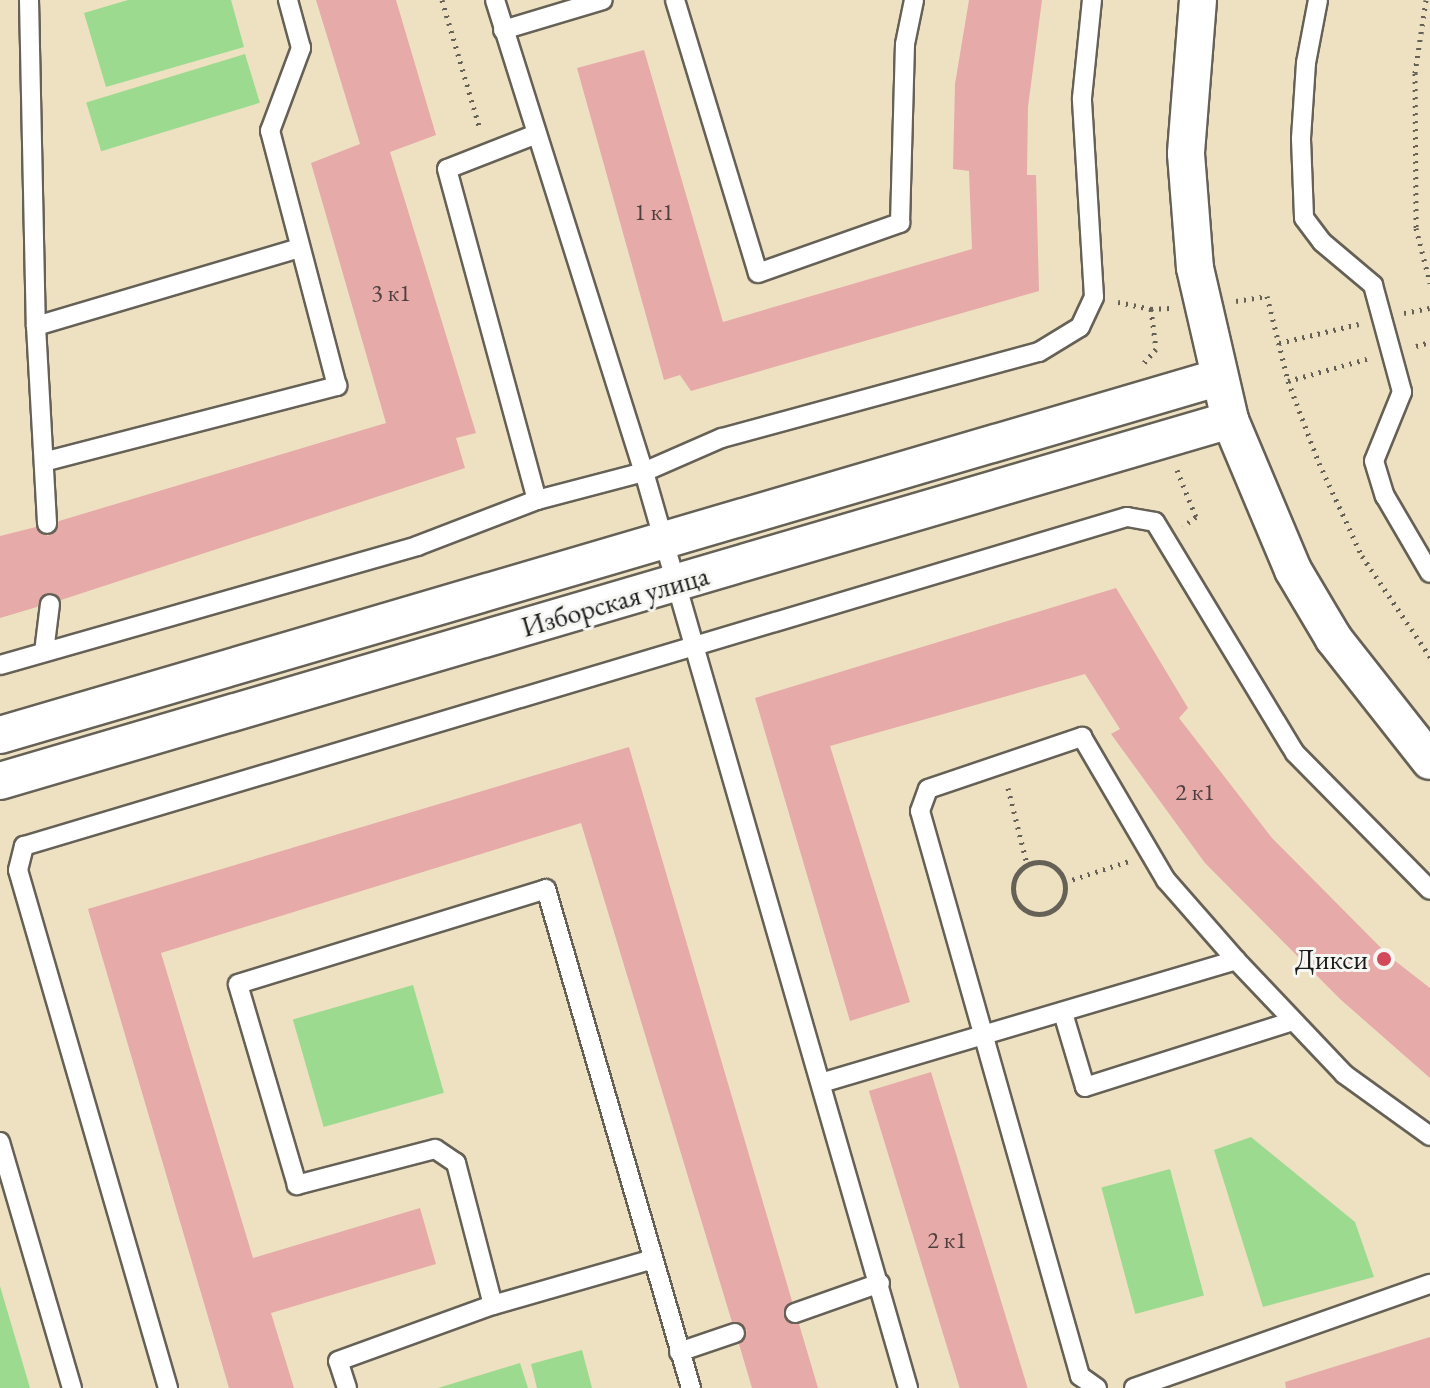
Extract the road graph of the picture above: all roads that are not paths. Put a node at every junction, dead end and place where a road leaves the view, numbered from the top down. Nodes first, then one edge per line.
1 (29, 0) edge
2 (288, 0) edge
3 (495, 0) edge
4 (603, 0) edge
5 (675, 0) edge
6 (914, 0) edge
7 (1092, 0) edge
8 (1198, 0) edge
9 (1318, 0) edge
10 (503, 30) junction
11 (534, 135) junction
12 (300, 248) junction
13 (36, 326) junction
14 (1217, 378) junction
15 (1230, 420) junction
16 (47, 461) junction
17 (644, 472) junction
18 (537, 500) junction
19 (47, 524) dead end
20 (660, 541) junction
21 (1430, 573) edge
22 (673, 584) junction
23 (50, 604) dead end
24 (691, 645) junction
25 (44, 652) junction
26 (0, 665) edge
27 (0, 735) edge
28 (1430, 761) edge
29 (0, 781) edge
30 (9, 872) edge
31 (1430, 890) edge
32 (1236, 960) junction
33 (1063, 1013) junction
34 (1290, 1022) junction
35 (985, 1038) junction
36 (821, 1083) junction
37 (1430, 1136) edge
38 (0, 1142) edge
39 (653, 1259) junction
40 (880, 1283) junction
41 (1430, 1284) edge
42 (493, 1305) junction
43 (795, 1313) dead end
44 (735, 1333) dead end
45 (679, 1352) junction
46 (72, 1388) edge
47 (168, 1388) edge
48 (347, 1388) edge
49 (691, 1388) edge
50 (908, 1388) edge
51 (1097, 1388) edge
52 (1134, 1388) edge

1 - 13 lane
2 - 12 lane
3 - 10 lane
4 - 10 lane
5 - 6 lane
7 - 17 lane
8 - 14 street
9 - 21 lane
10 - 11 lane
11 - 17 lane
11 - 18 lane
12 - 13 lane
12 - 16 lane
13 - 16 lane
14 - 15 street
14 - 20 street, Изборская улица
15 - 22 street, Изборская улица
15 - 28 street
16 - 19 lane
17 - 18 lane
17 - 20 lane
18 - 25 lane
20 - 22 lane
20 - 27 street, Изборская улица
22 - 24 lane
22 - 29 street, Изборская улица
23 - 25 lane
24 - 30 lane
24 - 31 lane
24 - 36 lane
25 - 26 lane
30 - 47 lane
32 - 33 lane
32 - 34 lane
32 - 35 lane
33 - 34 lane
33 - 35 lane
34 - 37 lane
35 - 36 lane
35 - 51 lane
36 - 40 lane
38 - 46 lane
39 - 42 lane
39 - 42 lane
39 - 45 lane
40 - 43 lane
40 - 50 lane
41 - 52 lane
42 - 48 lane
44 - 45 lane
45 - 49 lane

